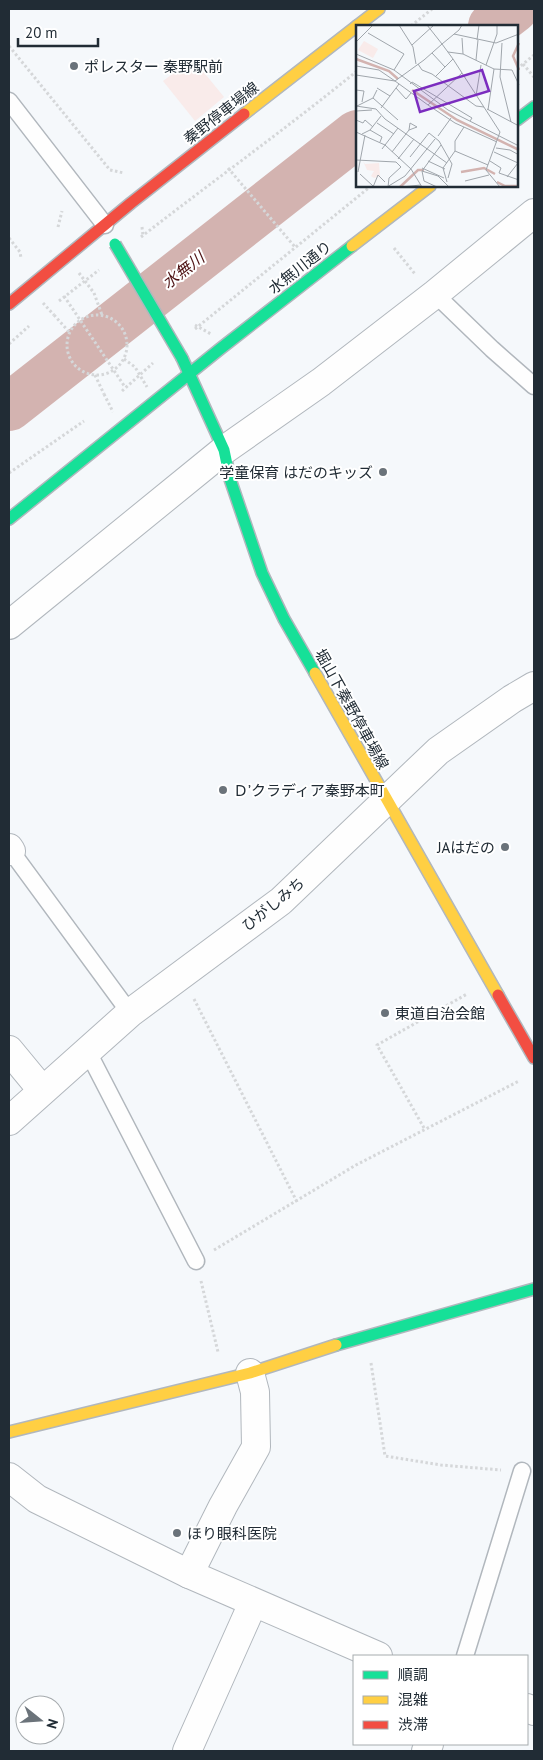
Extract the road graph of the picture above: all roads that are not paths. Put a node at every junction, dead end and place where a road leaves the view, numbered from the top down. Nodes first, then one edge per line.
1 (380, 9) edge
2 (358, 25) edge
3 (356, 27) edge
4 (9, 102) edge
5 (534, 106) edge
6 (518, 119) edge
7 (427, 188) edge
8 (534, 213) edge
9 (105, 225) junction
10 (435, 294) junction
11 (9, 304) edge
12 (190, 373) junction
13 (534, 386) edge
14 (224, 450) junction
15 (9, 519) edge
16 (9, 625) edge
17 (534, 686) edge
18 (386, 800) junction
19 (10, 850) edge
20 (130, 1013) junction
21 (9, 1050) edge
22 (87, 1050) junction
23 (534, 1058) edge
24 (42, 1090) junction
25 (9, 1121) edge
26 (196, 1261) road end
27 (534, 1288) edge
28 (250, 1372) junction
29 (9, 1432) edge
30 (522, 1471) road end
31 (9, 1477) edge
32 (189, 1574) junction
33 (253, 1603) junction
34 (376, 1655) edge
35 (465, 1655) edge
36 (187, 1751) edge

1 - 2 main road, 秦野停車場線
3 - 9 main road, 秦野停車場線
4 - 9 lane
5 - 6 main road
7 - 12 main road, 水無川通り
8 - 10 street
9 - 11 main road, 秦野停車場線
9 - 12 main road, 堀山下秦野停車場線, bridge
10 - 13 lane
10 - 14 street
12 - 14 main road, 堀山下秦野停車場線
12 - 15 main road, 水無川通り
14 - 16 street
14 - 18 main road, 堀山下秦野停車場線
17 - 18 street, ひがしみち
18 - 20 street, ひがしみち
18 - 23 main road, 堀山下秦野停車場線
19 - 20 lane
20 - 22 street, ひがしみち
21 - 24 street
22 - 24 street, ひがしみち
22 - 26 lane
24 - 25 street, ひがしみち
27 - 28 main road
28 - 29 main road
28 - 32 street
30 - 35 lane
31 - 32 street
32 - 33 street
33 - 34 street
33 - 36 street

